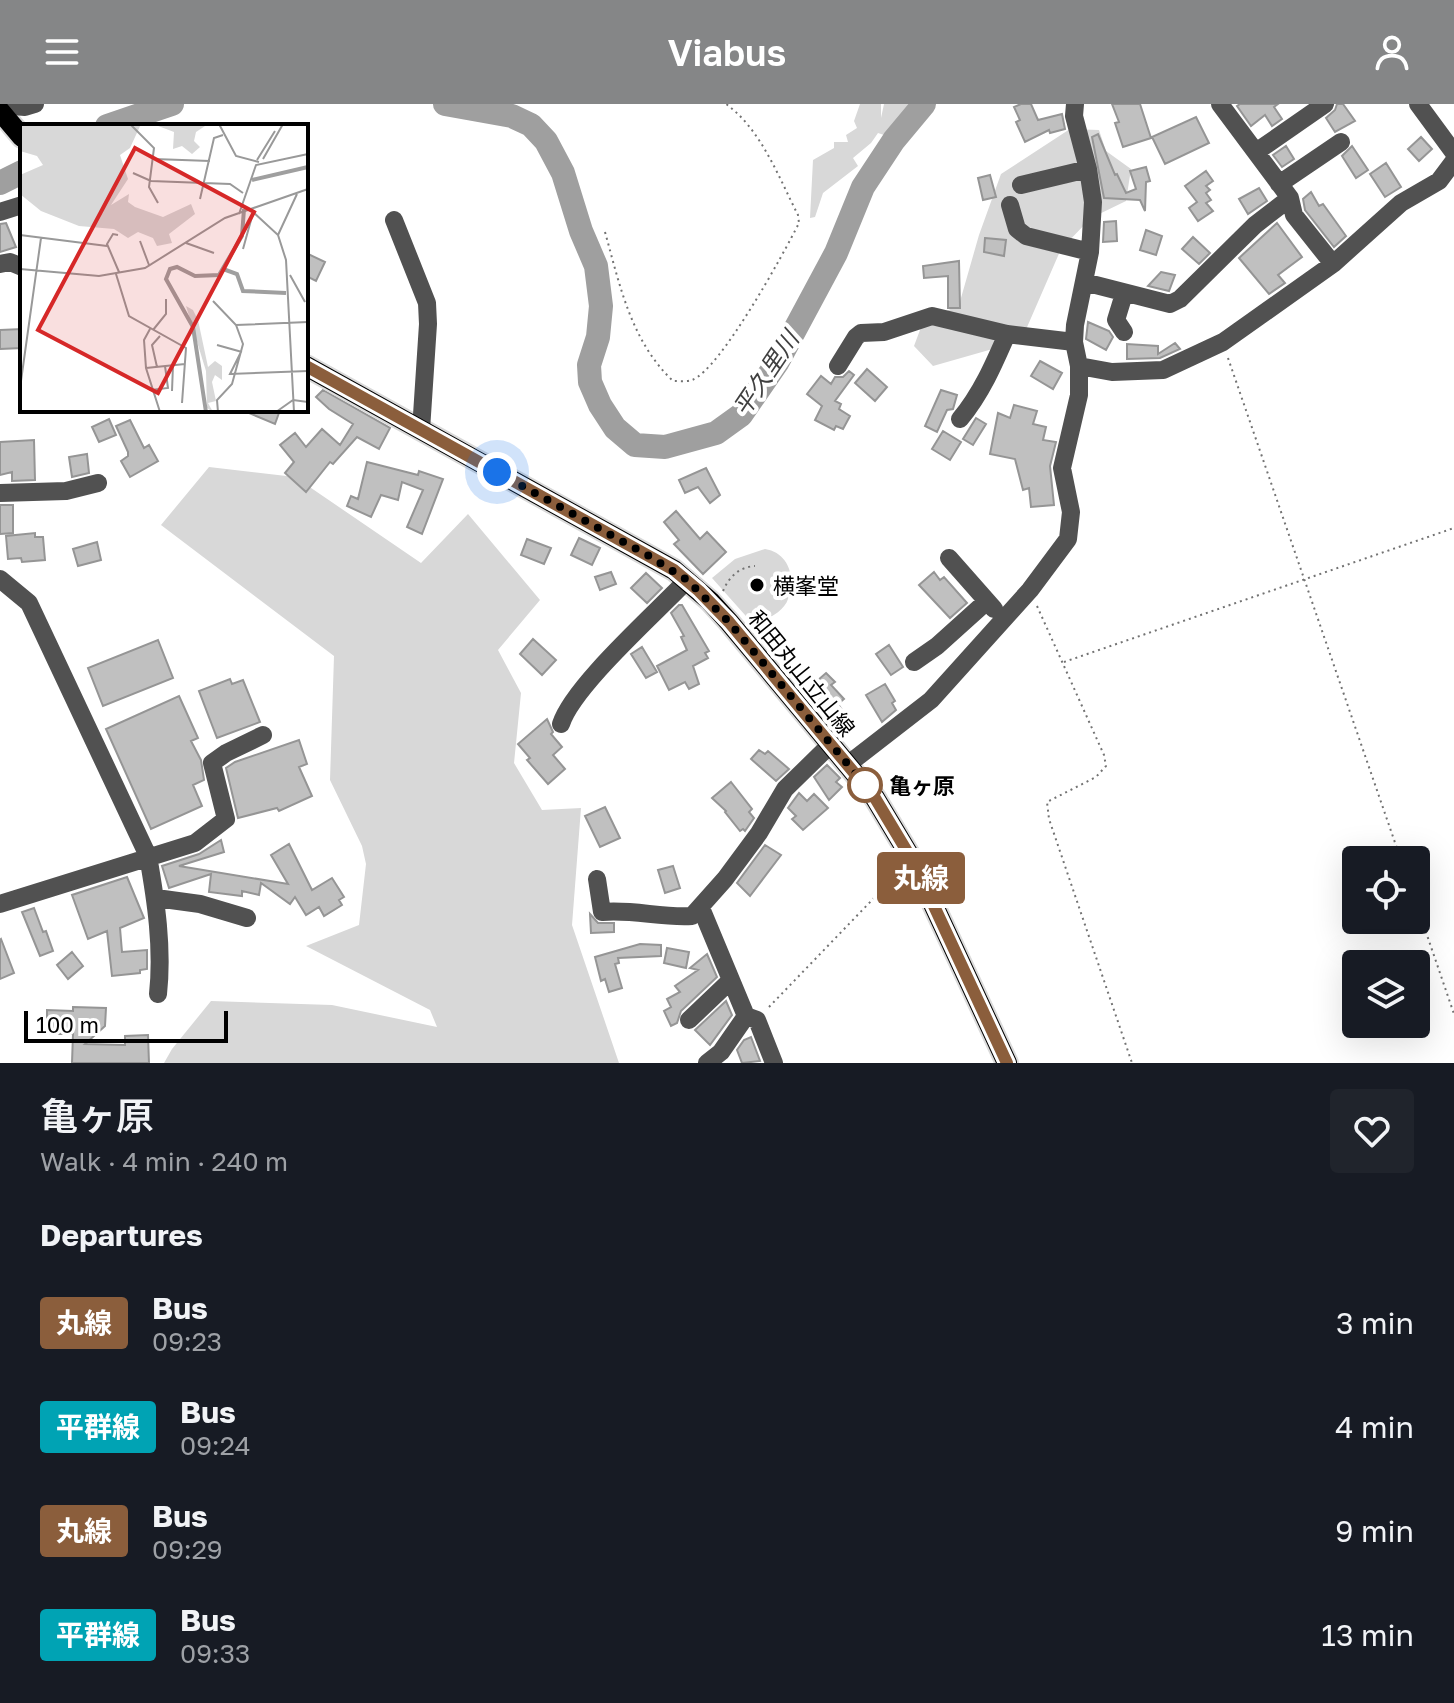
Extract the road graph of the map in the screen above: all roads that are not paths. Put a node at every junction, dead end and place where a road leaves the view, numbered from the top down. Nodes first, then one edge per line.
1 (35, 104) edge
2 (1075, 104) edge
3 (1325, 104) edge
4 (1418, 104) edge
5 (1224, 105) edge
6 (7, 110) edge
7 (20, 133) edge
8 (1341, 142) dead end
9 (1256, 152) junction
10 (1454, 153) edge
11 (1454, 161) edge
12 (1088, 169) junction
13 (1021, 185) dead end
14 (1284, 191) junction
15 (1010, 205) dead end
16 (20, 206) edge
17 (0, 212) edge
18 (394, 220) dead end
19 (1090, 252) junction
20 (0, 264) edge
21 (1333, 264) junction
22 (20, 266) edge
23 (1084, 282) junction
24 (1124, 294) junction
25 (1124, 332) dead end
26 (1007, 334) junction
27 (1074, 342) junction
28 (838, 366) dead end
29 (1079, 366) junction
30 (308, 367) edge
31 (960, 419) dead end
32 (421, 430) junction
33 (98, 483) dead end
34 (0, 493) edge
35 (949, 558) dead end
36 (0, 579) edge
37 (687, 580) junction
38 (987, 601) junction
39 (1003, 621) junction
40 (914, 662) dead end
41 (561, 724) dead end
42 (263, 735) dead end
43 (830, 745) junction
44 (847, 765) junction
45 (148, 856) junction
46 (597, 879) dead end
47 (156, 898) junction
48 (0, 904) edge
49 (701, 908) junction
50 (247, 918) dead end
51 (731, 980) junction
52 (158, 994) dead end
53 (751, 1018) junction
54 (689, 1020) dead end
55 (707, 1063) edge
56 (774, 1063) edge
57 (1007, 1063) edge

1 - 6 street
2 - 12 street
3 - 9 street
4 - 10 street
5 - 9 street
6 - 7 main road
8 - 14 street
9 - 14 street
11 - 21 street
12 - 13 street
12 - 19 street
14 - 21 street
14 - 24 street
15 - 19 street
16 - 17 street
18 - 32 street
19 - 23 street
20 - 22 street
21 - 29 street
23 - 24 street
23 - 27 street
24 - 25 street
26 - 27 street
26 - 28 street
26 - 31 street
27 - 29 street
29 - 39 street
30 - 32 main road, 和田丸山立山線
32 - 37 main road, 和田丸山立山線
33 - 34 street
35 - 38 street
36 - 45 street
37 - 41 street
37 - 43 main road, 和田丸山立山線
38 - 39 street
38 - 40 street
39 - 44 street
42 - 45 street
43 - 44 main road, 和田丸山立山線
43 - 49 street
44 - 57 main road, 和田丸山立山線
45 - 47 street
45 - 48 street
46 - 49 street
47 - 50 street
47 - 52 street
49 - 51 street
51 - 53 street
51 - 54 street
53 - 55 street
53 - 56 street

